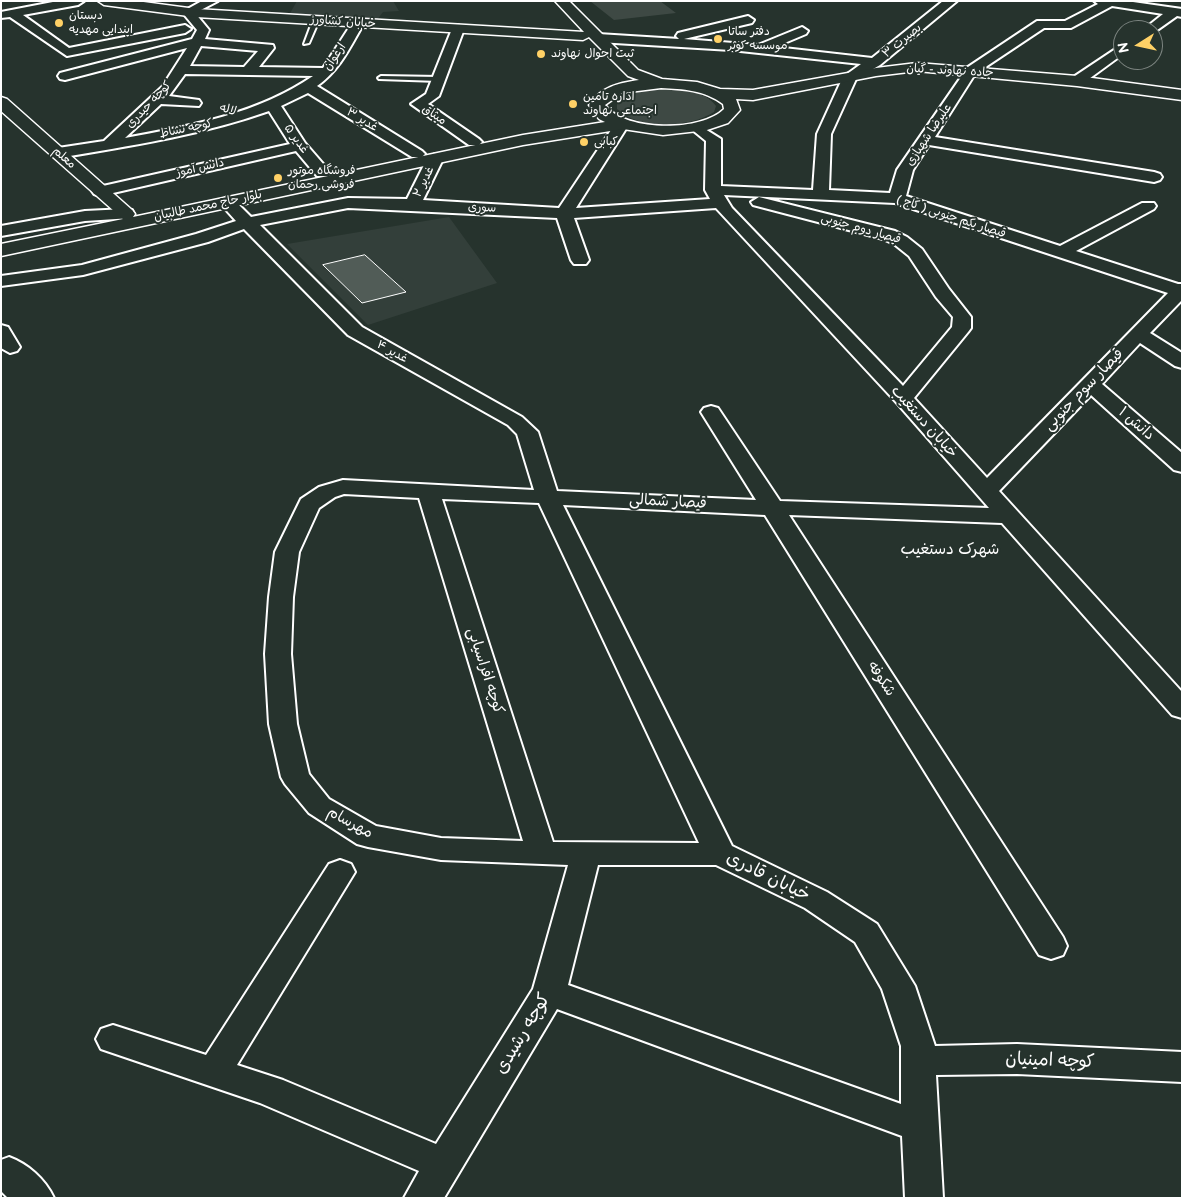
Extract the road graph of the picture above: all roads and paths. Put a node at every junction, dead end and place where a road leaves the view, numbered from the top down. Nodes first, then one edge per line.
1 (78, 1) edge
2 (104, 1) edge
3 (212, 1) edge
4 (547, 1) edge
5 (561, 1) edge
6 (951, 1) edge
7 (122, 2) edge
8 (1104, 2) edge
9 (188, 12) junction
10 (1178, 12) edge
11 (7, 14) edge
12 (316, 20) junction
13 (748, 20) dead end
14 (1163, 21) edge
15 (358, 23) junction
16 (200, 26) junction
17 (458, 29) junction
18 (802, 31) dead end
19 (583, 36) junction
20 (598, 38) junction
21 (196, 42) junction
22 (658, 42) junction
23 (306, 43) dead end
24 (760, 50) junction
25 (1113, 55) edge
26 (875, 62) junction
27 (180, 70) junction
28 (248, 71) junction
29 (326, 72) junction
30 (971, 73) junction
31 (65, 76) dead end
32 (381, 78) dead end
33 (438, 79) junction
34 (850, 80) junction
35 (1077, 81) junction
36 (661, 83) junction
37 (308, 87) junction
38 (606, 94) junction
39 (720, 94) junction
40 (1182, 95) edge
41 (158, 98) junction
42 (1, 102) edge
43 (194, 103) dead end
44 (272, 104) junction
45 (220, 108) dead end
46 (732, 110) junction
47 (599, 111) junction
48 (244, 115) junction
49 (622, 124) junction
50 (696, 128) junction
51 (925, 140) junction
52 (474, 142) junction
53 (109, 145) junction
54 (299, 146) junction
55 (58, 153) junction
56 (417, 154) junction
57 (435, 159) junction
58 (323, 173) junction
59 (1154, 177) dead end
60 (100, 191) junction
61 (821, 193) junction
62 (717, 196) junction
63 (897, 198) junction
64 (227, 202) junction
65 (413, 204) junction
66 (1148, 206) dead end
67 (564, 213) junction
68 (126, 214) junction
69 (245, 223) junction
70 (1, 231) edge
71 (1, 240) edge
72 (1, 250) edge
73 (1060, 253) junction
74 (580, 260) dead end
75 (1, 281) edge
76 (1181, 290) edge
77 (1139, 334) junction
78 (1182, 362) edge
79 (1090, 384) junction
80 (903, 398) junction
81 (711, 412) dead end
82 (1182, 465) edge
83 (428, 490) junction
84 (987, 491) junction
85 (328, 492) joint
86 (547, 496) junction
87 (771, 508) junction
88 (1010, 516) junction
89 (1182, 709) edge
90 (542, 851) junction
91 (586, 854) junction
92 (720, 854) junction
93 (340, 872) dead end
94 (1051, 946) dead end
95 (549, 992) junction
96 (113, 1039) dead end
97 (918, 1061) junction
98 (1182, 1067) edge
99 (214, 1072) junction
100 (920, 1127) junction
101 (443, 1164) junction
102 (423, 1198) edge
103 (924, 1198) edge

1 - 11 street
2 - 7 main road, خیابان کشاورز
3 - 9 street
4 - 19 main road
5 - 20 main road
6 - 26 street, بصیرت ۳
7 - 9 main road, خیابان کشاورز
8 - 10 street
8 - 30 street
9 - 12 main road, خیابان کشاورز
9 - 16 street
10 - 14 street
11 - 16 street
12 - 15 main road, خیابان کشاورز
12 - 23 lane
13 - 22 street
15 - 17 main road, خیابان کشاورز
15 - 29 street, ارغوان
16 - 21 street, کوچه حیدری
17 - 19 main road, خیابان کشاورز
17 - 33 street, میثاق
18 - 24 street
19 - 38 main road
20 - 22 street
20 - 36 main road
21 - 27 street, کوچه حیدری
21 - 28 street
21 - 31 street
22 - 24 street
24 - 26 street
25 - 35 street
26 - 34 street, بصیرت ۳
27 - 28 street
27 - 41 street, کوچه حیدری
28 - 29 street
29 - 37 street, ارغوان
30 - 34 main road, جاده نهاوند - گیان
30 - 35 main road, جاده نهاوند - گیان
30 - 40 main road, جاده نهاوند - گیان
30 - 51 street, علیرضا شهبازی
32 - 33 lane
33 - 52 street, میثاق
34 - 39 main road, جاده نهاوند - گیان
34 - 46 main road, جاده نهاوند - گیان
34 - 61 street
35 - 40 main road, جاده نهاوند - گیان
36 - 38 main road
36 - 39 main road, جاده نهاوند - گیان
37 - 44 street, کوچه نشاط
37 - 56 street, غدیر ۳
38 - 47 main road
39 - 46 main road
41 - 43 street
41 - 53 street, کوچه حیدری
42 - 55 main road, معلم
44 - 48 street, کوچه نشاط
44 - 54 street, غدیر ۵
45 - 48 street, لاله
46 - 50 main road, جاده نهاوند - گیان
47 - 49 main road
47 - 52 main road, بلوار حاج محمد طالبیان
48 - 53 street, کوچه نشاط
49 - 50 main road, جاده نهاوند - گیان
49 - 57 main road, بلوار حاج محمد طالبیان
49 - 67 street
50 - 62 street
51 - 59 street
51 - 63 street, علیرضا شهبازی
52 - 56 main road, بلوار حاج محمد طالبیان
53 - 55 street, کوچه نشاط
54 - 58 street, غدیر ۵
54 - 60 street, دانش آموز
55 - 60 main road, معلم
56 - 58 main road, بلوار حاج محمد طالبیان
57 - 64 main road, بلوار حاج محمد طالبیان
57 - 65 street, غدیر ۲
58 - 68 main road, بلوار حاج محمد طالبیان
60 - 68 main road, معلم
61 - 62 street, قیصار یکم جنوبی ( کاج )
61 - 63 street, قیصار یکم جنوبی ( کاج )
62 - 67 street, سوری
62 - 80 street, خیابان دستغیب
62 - 80 street, قیصار دوم جنوبی
63 - 73 street, قیصار یکم جنوبی ( کاج )
64 - 69 street, غدیر ۴
64 - 72 main road, بلوار حاج محمد طالبیان
65 - 67 street, سوری
65 - 69 street, سوری
66 - 73 street
67 - 74 street
68 - 70 street
68 - 71 main road, بلوار حاج محمد طالبیان
69 - 75 street, سوری
69 - 86 street, غدیر ۴
73 - 76 street, قیصار یکم جنوبی ( کاج )
76 - 77 street, قیصار سوم جنوبی
77 - 78 street
77 - 79 street, قیصار سوم جنوبی
79 - 82 street, دانش ۱
79 - 84 street, قیصار سوم جنوبی
80 - 84 street, خیابان دستغیب
81 - 87 street, شکوفه
83 - 85 street, قیصار شمالی
83 - 86 street, قیصار شمالی
83 - 90 street, کوچه افراسیابی
84 - 88 street, خیابان دستغیب
85 - 90 street, مهرسام
86 - 87 street, قیصار شمالی
86 - 92 street, خیابان قادری
87 - 88 street, قیصار شمالی
87 - 94 street, شکوفه
88 - 89 street, خیابان دستغیب
90 - 91 street, مهرسام
91 - 92 street, مهرسام
91 - 95 street, کوچه رشیدی
92 - 97 street, خیابان قادری
93 - 99 street
95 - 100 street
95 - 101 street, کوچه رشیدی
96 - 99 street
97 - 98 street, کوچه امینیان
97 - 100 street, خیابان قادری
99 - 101 street
100 - 103 street, خیابان قادری
101 - 102 street, کوچه رشیدی

